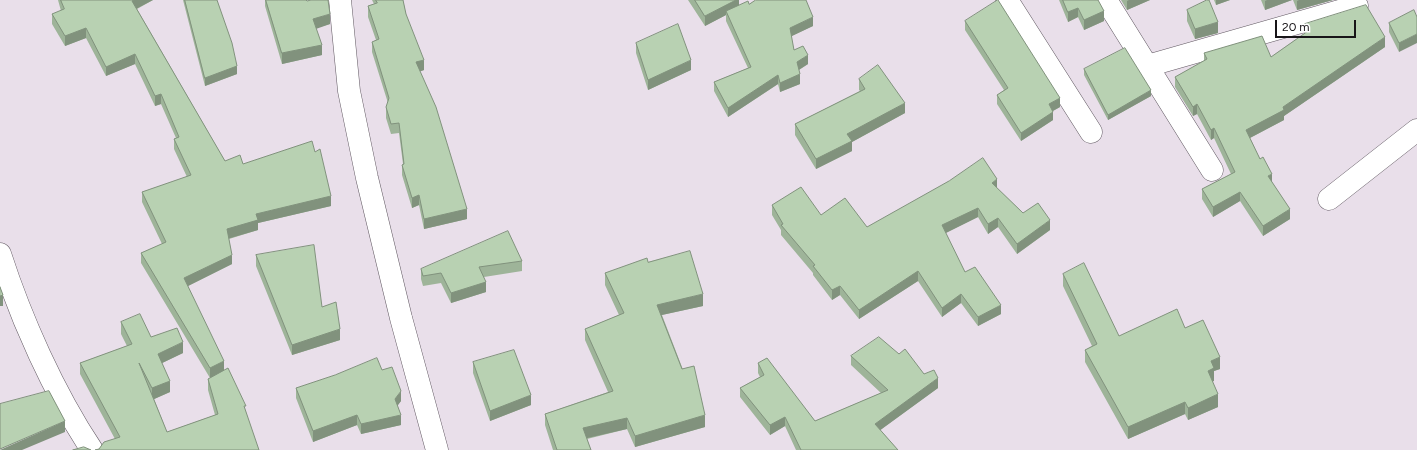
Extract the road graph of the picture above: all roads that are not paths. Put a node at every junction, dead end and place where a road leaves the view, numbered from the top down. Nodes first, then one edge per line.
1 (340, 0) edge
2 (1007, 0) edge
3 (1106, 0) edge
4 (1357, 6) edge
5 (1147, 66) junction
6 (1417, 130) edge
7 (1091, 132) dead end
8 (1212, 170) dead end
9 (1328, 199) dead end
10 (0, 254) edge
11 (92, 450) edge
12 (438, 450) edge

1 - 12 street
2 - 7 street
3 - 5 street
4 - 5 street
5 - 8 street
6 - 9 street
10 - 11 street

